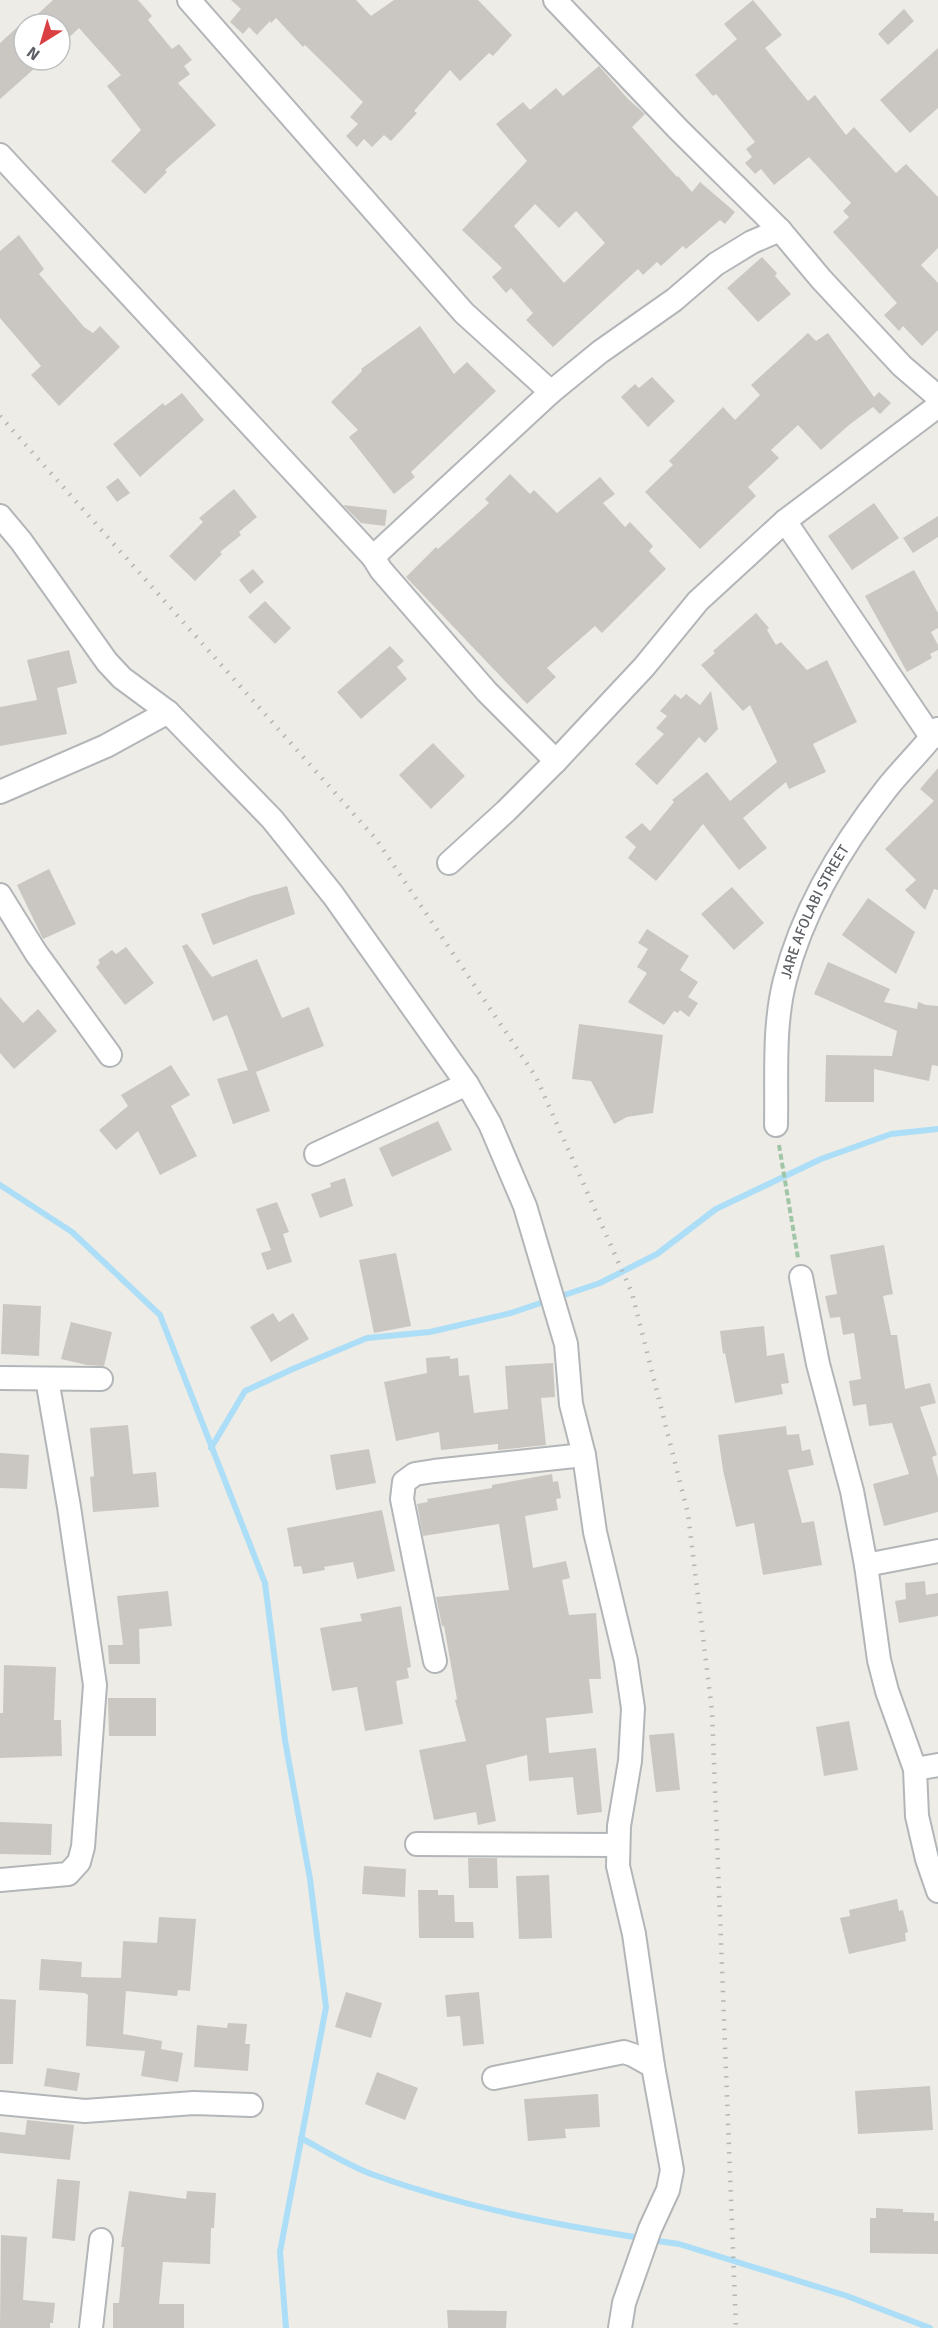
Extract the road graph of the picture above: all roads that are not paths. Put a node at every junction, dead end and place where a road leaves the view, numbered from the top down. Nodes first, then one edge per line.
1 (189, 0) edge
2 (555, 0) edge
3 (0, 155) edge
4 (780, 230) junction
5 (550, 392) junction
6 (938, 397) edge
7 (938, 406) edge
8 (0, 516) edge
9 (785, 521) junction
10 (373, 557) junction
11 (168, 712) junction
12 (935, 734) edge
13 (556, 761) junction
14 (0, 792) edge
15 (449, 863) dead end
16 (0, 894) edge
17 (110, 1055) dead end
18 (467, 1084) junction
19 (776, 1125) road end
20 (316, 1154) dead end
21 (801, 1277) road end
22 (0, 1378) edge
23 (47, 1378) junction
24 (101, 1379) dead end
25 (584, 1455) junction
26 (938, 1551) edge
27 (866, 1565) junction
28 (435, 1661) dead end
29 (938, 1765) edge
30 (915, 1769) junction
31 (417, 1844) dead end
32 (618, 1845) junction
33 (0, 1880) edge
34 (938, 1891) edge
35 (653, 2066) junction
36 (494, 2078) dead end
37 (0, 2103) edge
38 (251, 2105) dead end
39 (101, 2240) dead end
40 (92, 2328) edge
41 (620, 2328) edge

1 - 5 street
2 - 4 street
3 - 10 street
4 - 5 street
4 - 6 street
5 - 10 street
7 - 9 street
8 - 11 street
9 - 12 street
9 - 13 street
10 - 13 street
11 - 14 street
11 - 18 street
12 - 19 street, JARE AFOLABI STREET
13 - 15 street
16 - 17 street
18 - 20 street
18 - 25 street
21 - 27 street
22 - 23 street
23 - 24 street
23 - 33 street
25 - 28 street
25 - 32 street
26 - 27 street
27 - 30 street
29 - 30 street
30 - 34 street
31 - 32 street
32 - 35 street
35 - 36 street
35 - 41 street
37 - 38 street
39 - 40 street

